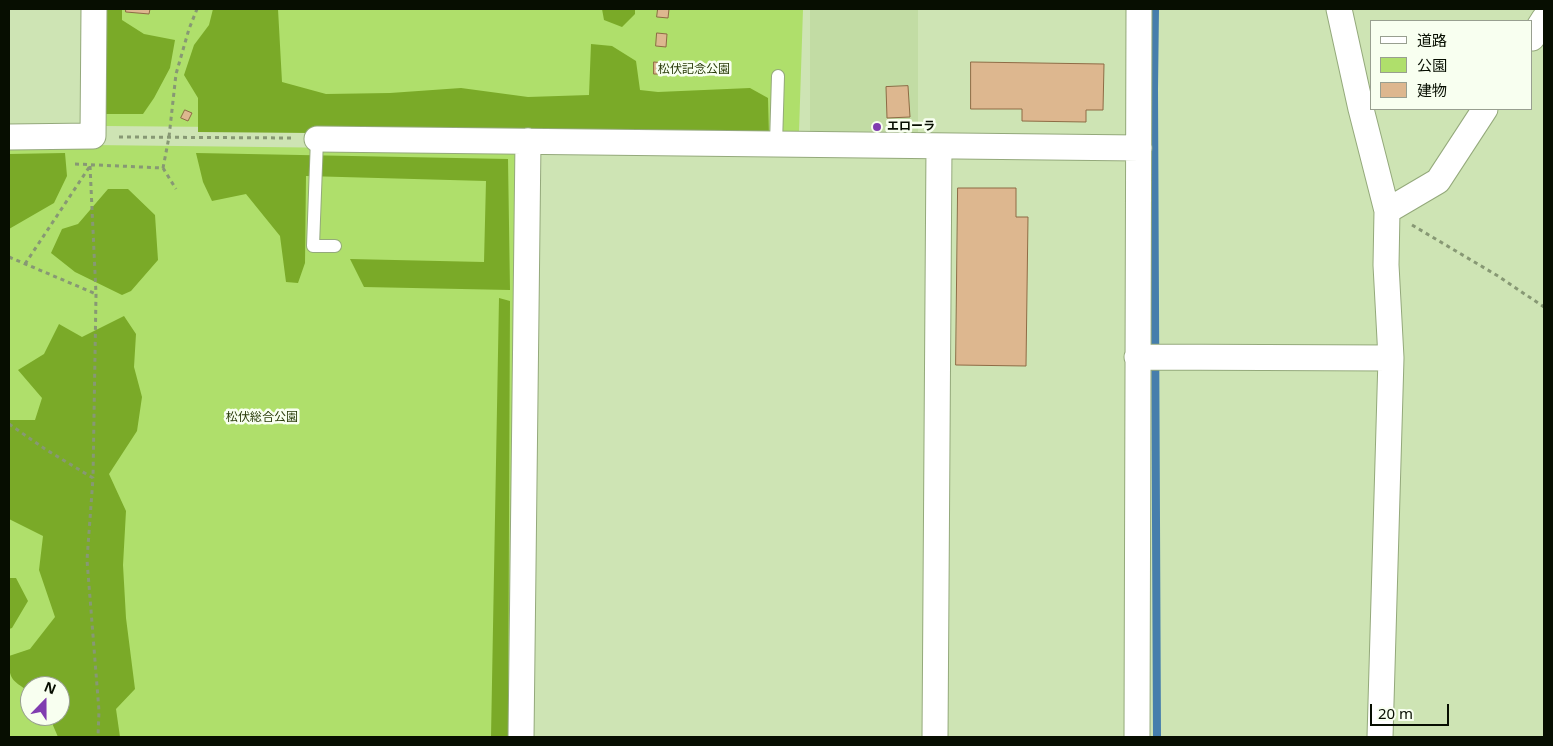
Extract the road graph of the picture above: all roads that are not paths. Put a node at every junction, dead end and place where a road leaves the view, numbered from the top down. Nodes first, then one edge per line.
1 (94, 9) edge
2 (1139, 9) edge
3 (1338, 9) edge
4 (1544, 19) edge
5 (1533, 36) edge
6 (778, 76) dead end
7 (1484, 110) edge
8 (9, 137) edge
9 (317, 139) joint
10 (528, 141) junction
11 (776, 144) junction
12 (939, 146) junction
13 (1139, 148) junction
14 (1387, 211) junction
15 (335, 246) dead end
16 (1137, 357) junction
17 (1391, 358) junction
18 (521, 737) edge
19 (934, 737) edge
20 (1137, 737) edge
21 (1380, 737) edge

1 - 8 street
2 - 13 street
3 - 14 street
4 - 5 street
6 - 11 lane
7 - 14 street
9 - 10 street
9 - 15 lane
10 - 11 street
10 - 18 street
11 - 12 street
12 - 13 street
12 - 19 street
13 - 16 street
14 - 17 street
16 - 17 street
16 - 20 street
17 - 21 street

